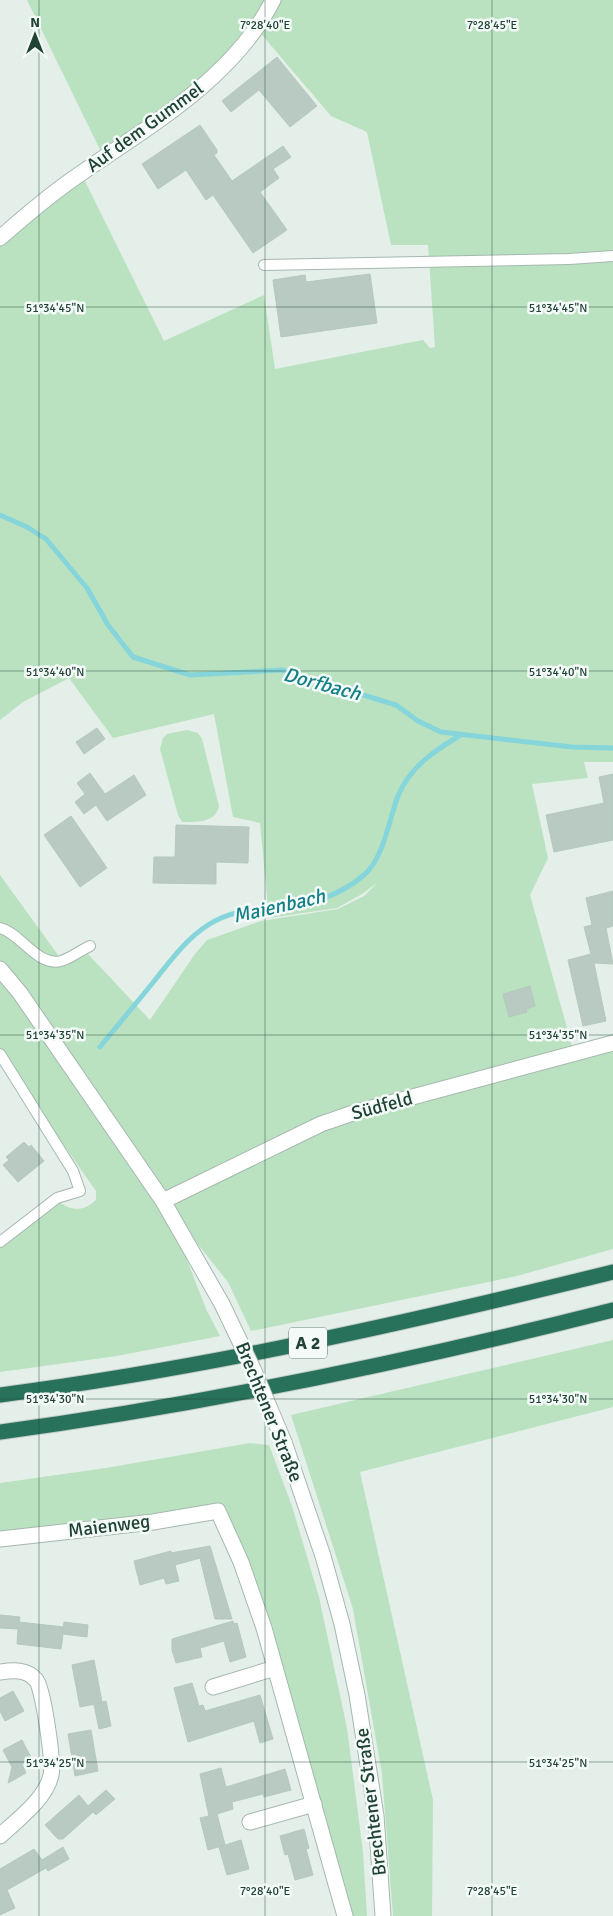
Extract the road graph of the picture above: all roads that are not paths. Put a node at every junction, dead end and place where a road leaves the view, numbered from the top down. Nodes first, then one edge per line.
1 (273, 0) edge
2 (0, 238) edge
3 (613, 256) edge
4 (264, 265) dead end
5 (0, 928) edge
6 (90, 946) dead end
7 (0, 969) edge
8 (613, 1043) edge
9 (0, 1054) edge
10 (163, 1201) junction
11 (0, 1242) edge
12 (613, 1272) edge
13 (613, 1310) edge
14 (0, 1395) edge
15 (0, 1432) edge
16 (0, 1539) edge
17 (275, 1668) junction
18 (0, 1672) edge
19 (213, 1687) dead end
20 (314, 1804) junction
21 (250, 1822) dead end
22 (0, 1836) edge
23 (345, 1916) edge
24 (383, 1916) edge

1 - 2 street, Auf dem Gummel
3 - 4 lane
5 - 6 lane
7 - 10 street, Brechtener Straße
8 - 10 street, Südfeld
9 - 11 lane
10 - 24 street, Brechtener Straße, bridge
12 - 14 highway, A 2
13 - 15 highway, A 2
16 - 17 street, Maienweg
17 - 19 street
17 - 20 street
18 - 22 street
20 - 21 street
20 - 23 street

